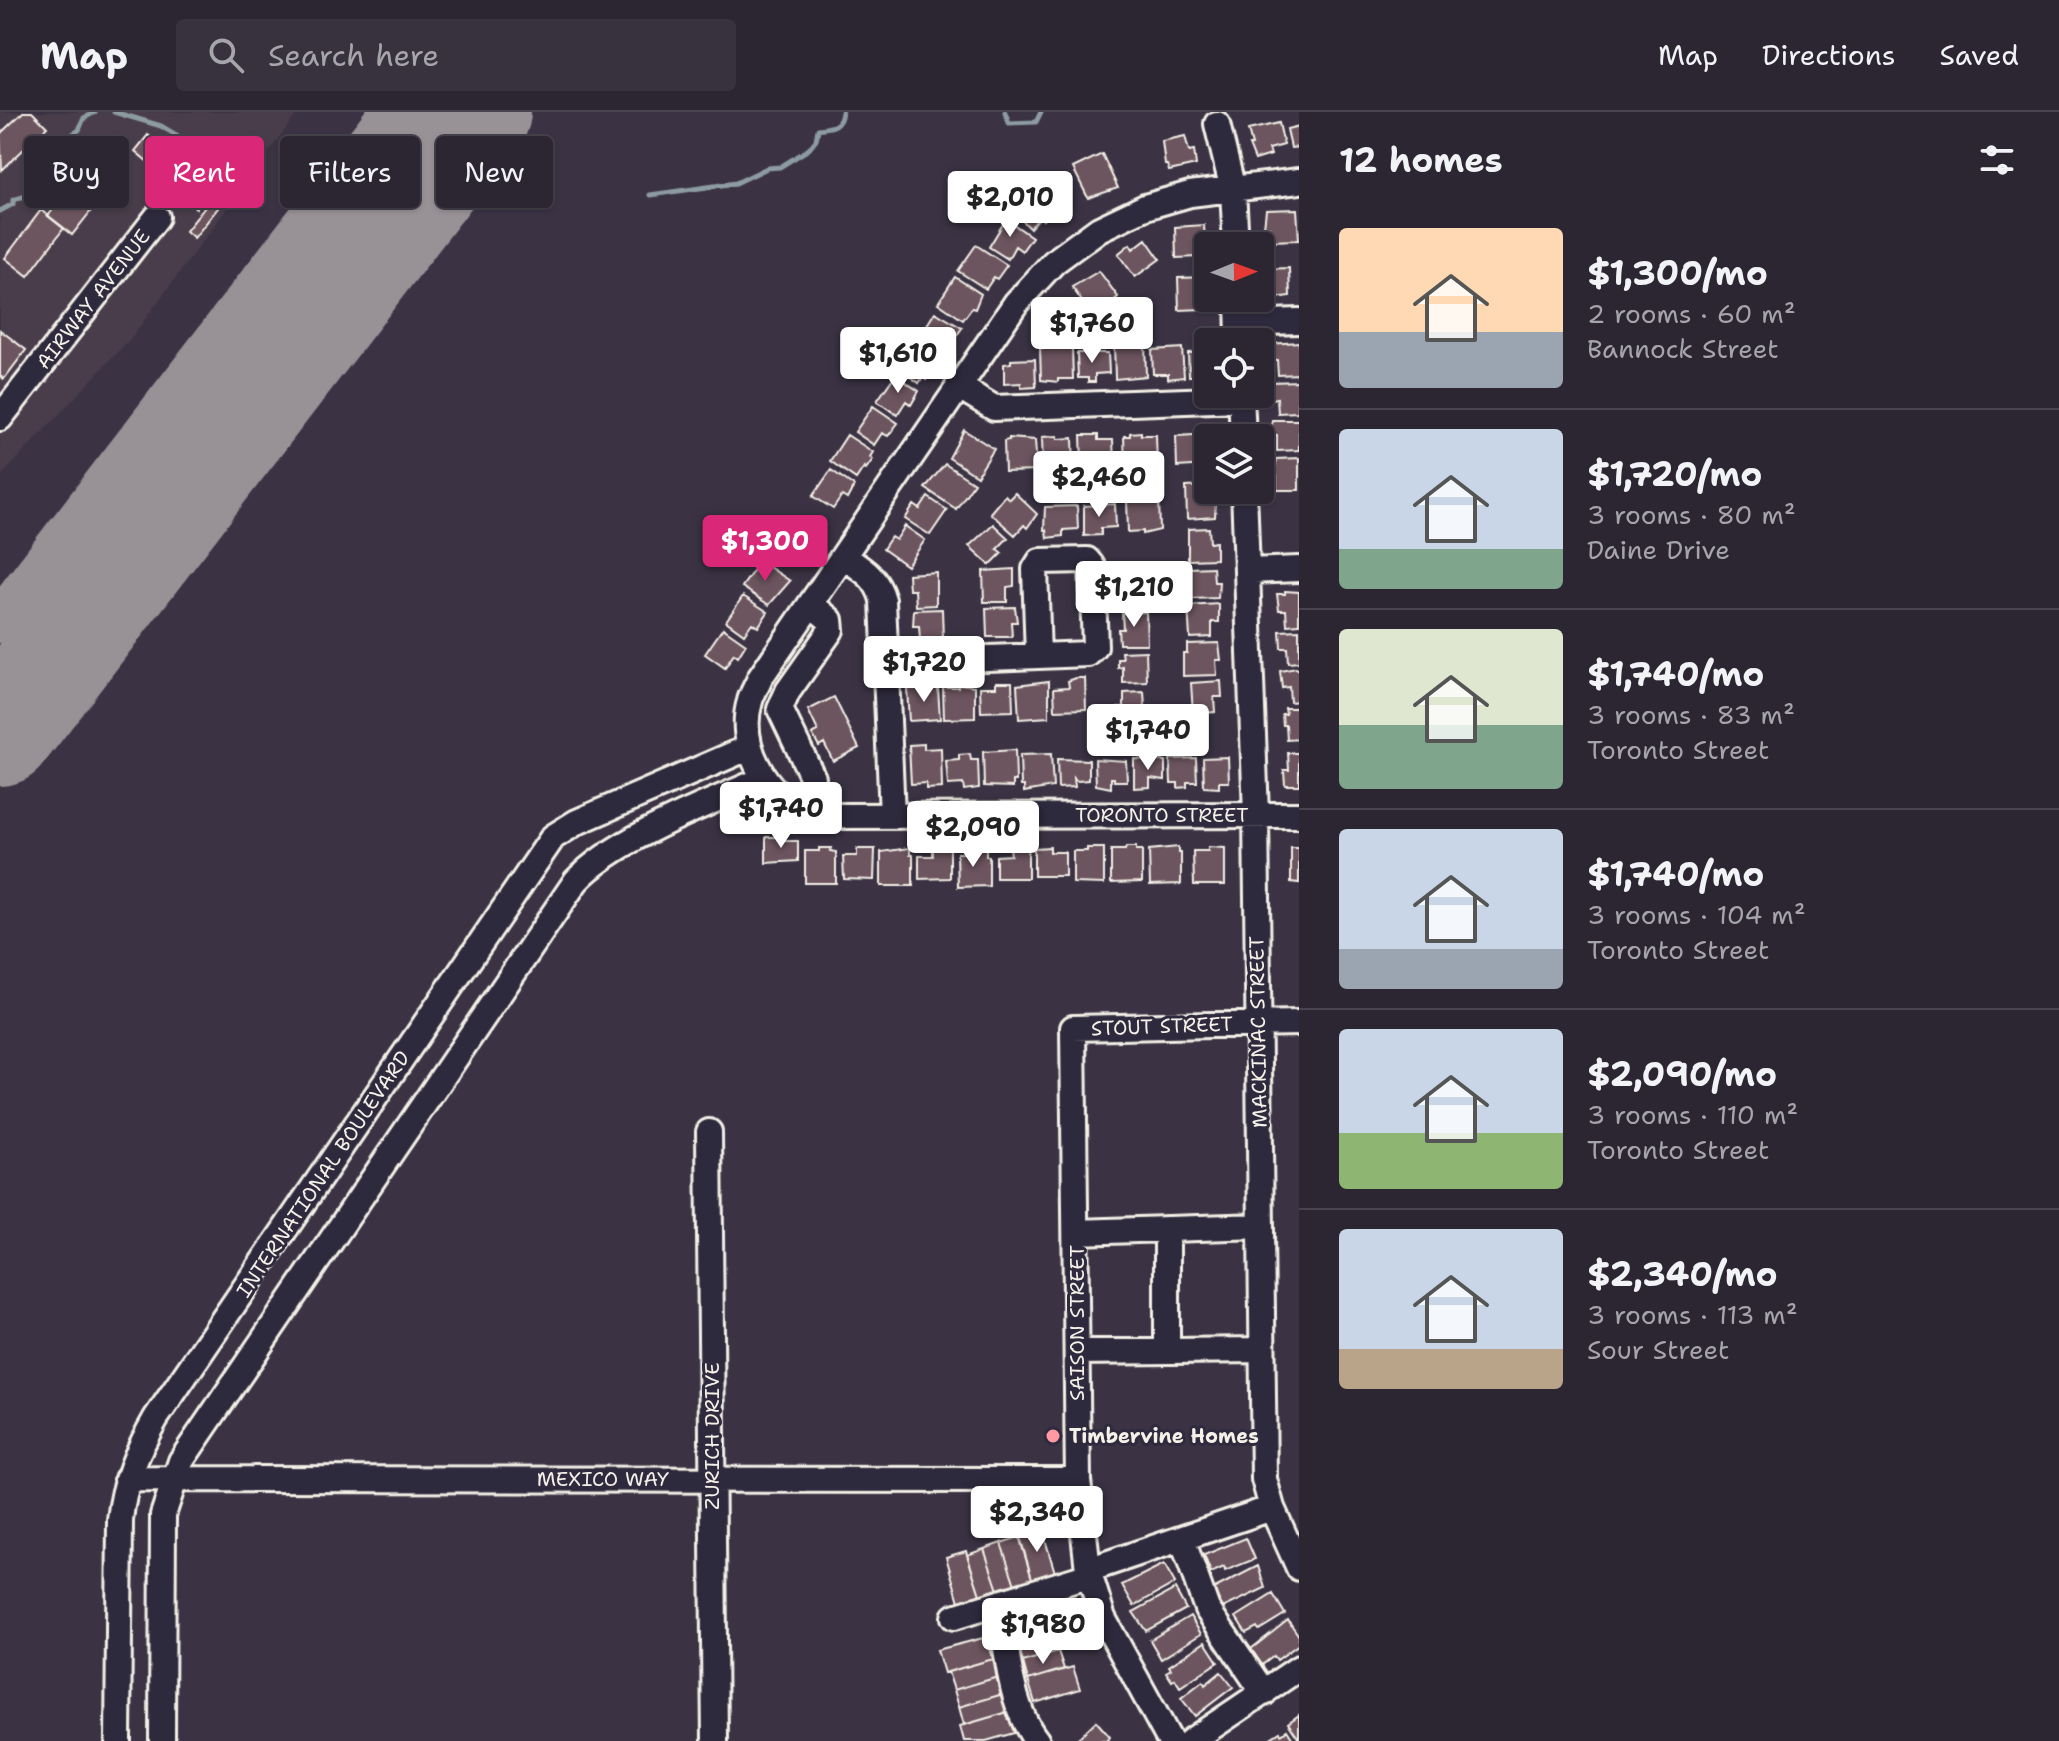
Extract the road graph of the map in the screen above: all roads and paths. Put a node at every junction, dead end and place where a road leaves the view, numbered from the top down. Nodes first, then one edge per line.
1 (1217, 124) dead end
2 (1299, 181) edge
3 (1233, 190) junction
4 (157, 217) dead end
5 (1235, 232) edge
6 (1299, 321) edge
7 (1261, 328) edge
8 (958, 386) junction
9 (1194, 398) edge
10 (0, 418) edge
11 (1245, 504) edge
12 (844, 557) junction
13 (1299, 569) edge
14 (1247, 571) junction
15 (811, 604) junction
16 (1038, 656) dead end
17 (886, 662) junction
18 (749, 707) junction
19 (780, 709) junction
20 (757, 764) junction
21 (801, 808) junction
22 (1256, 815) junction
23 (1299, 815) edge
24 (892, 816) junction
25 (1257, 1023) junction
26 (1299, 1023) edge
27 (1073, 1028) joint
28 (709, 1132) dead end
29 (1261, 1226) junction
30 (1167, 1229) junction
31 (1076, 1232) junction
32 (1262, 1350) junction
33 (1167, 1351) junction
34 (1077, 1352) junction
35 (127, 1479) junction
36 (175, 1479) junction
37 (713, 1479) junction
38 (1078, 1480) junction
39 (1272, 1508) junction
40 (1182, 1539) junction
41 (1299, 1568) edge
42 (1089, 1572) junction
43 (1001, 1603) junction
44 (954, 1617) dead end
45 (1299, 1668) edge
46 (1264, 1693) junction
47 (118, 1741) edge
48 (162, 1741) edge
49 (715, 1741) edge
50 (1037, 1741) edge
51 (1170, 1741) edge
52 (1191, 1741) edge

1 - 3 street
2 - 3 street
3 - 5 street
3 - 8 street
4 - 10 street, AIRWAY AVENUE
6 - 7 street
8 - 9 street
8 - 12 street
11 - 14 street, MACKINAC STREET
12 - 15 street
12 - 17 street
13 - 14 street
14 - 22 street, MACKINAC STREET
15 - 18 street
15 - 19 street
16 - 17 street
17 - 24 street
18 - 19 street
18 - 20 street
19 - 21 street
20 - 21 street, TORONTO STREET
20 - 35 street, INTERNATIONAL BOULEVARD
20 - 36 street
21 - 24 street, TORONTO STREET
22 - 23 street, TORONTO STREET
22 - 24 street, TORONTO STREET
22 - 25 street, MACKINAC STREET
25 - 26 street, STOUT STREET
25 - 27 street, STOUT STREET
25 - 29 street, MACKINAC STREET
27 - 31 street, SAISON STREET
28 - 37 street, ZURICH DRIVE
29 - 30 street
29 - 32 street, MACKINAC STREET
30 - 31 street
30 - 33 street
31 - 34 street, SAISON STREET
32 - 33 street
32 - 39 street, MACKINAC STREET
33 - 34 street
34 - 38 street, SAISON STREET
35 - 36 street, MEXICO WAY
35 - 47 street, INTERNATIONAL BOULEVARD
36 - 37 street, MEXICO WAY
36 - 48 street
37 - 38 street, MEXICO WAY
37 - 49 street, ZURICH DRIVE
38 - 42 street, SAISON STREET
39 - 40 street
39 - 41 street, MACKINAC STREET
40 - 42 street
40 - 46 street
42 - 43 street
42 - 51 street, SAISON STREET
43 - 44 street
43 - 50 street
45 - 46 street
46 - 52 street

